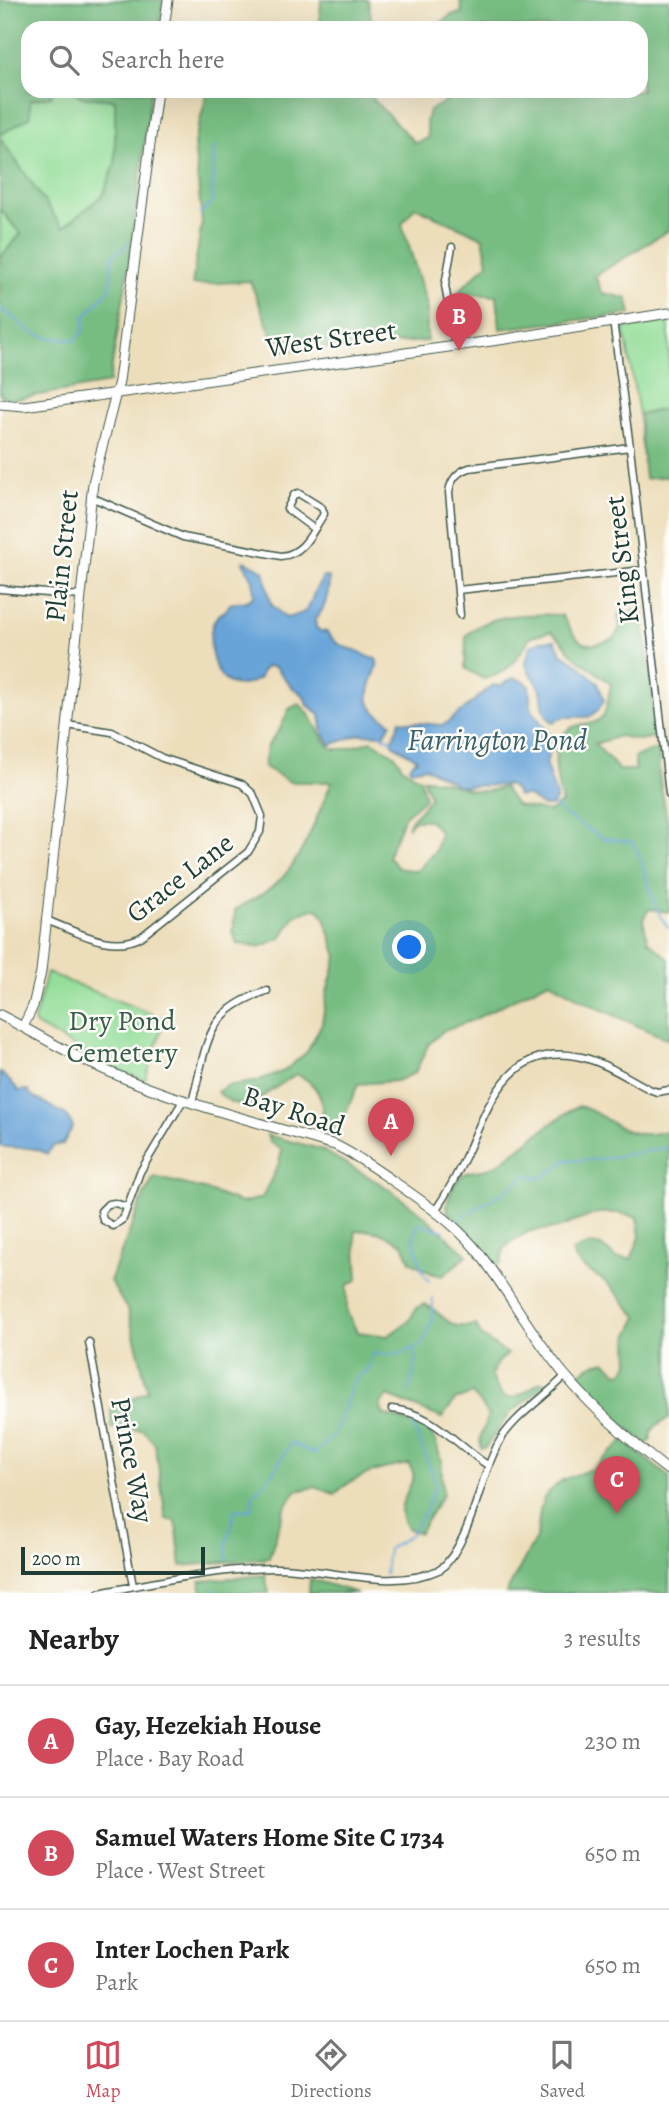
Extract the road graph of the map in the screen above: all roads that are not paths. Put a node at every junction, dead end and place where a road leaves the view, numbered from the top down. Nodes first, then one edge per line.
1 (168, 0) edge
2 (165, 21) edge
3 (156, 98) edge
4 (452, 247) dead end
5 (669, 313) edge
6 (613, 321) junction
7 (455, 345) junction
8 (117, 393) junction
9 (0, 404) edge
10 (630, 447) junction
11 (91, 497) junction
12 (314, 529) junction
13 (644, 570) junction
14 (0, 589) edge
15 (458, 590) junction
16 (81, 596) junction
17 (460, 615) dead end
18 (67, 725) junction
19 (669, 794) edge
20 (46, 920) junction
21 (267, 991) dead end
22 (0, 1015) edge
23 (23, 1027) junction
24 (669, 1090) edge
25 (188, 1101) junction
26 (127, 1207) junction
27 (435, 1211) junction
28 (89, 1342) dead end
29 (565, 1376) junction
30 (392, 1409) dead end
31 (489, 1466) junction
32 (669, 1471) edge
33 (352, 1585) dead end
34 (134, 1586) junction
35 (411, 1587) dead end
36 (99, 1593) edge

1 - 2 street
3 - 8 street, Plain Street
4 - 7 street
5 - 6 street, West Street
6 - 7 street, West Street
6 - 10 street, King Street
7 - 8 street, West Street
8 - 9 street, West Street
8 - 11 street, Plain Street
10 - 13 street, King Street
10 - 15 street
11 - 12 street
11 - 16 street, Plain Street
12 - 12 street
13 - 15 street
13 - 19 street, King Street
14 - 16 street
15 - 17 street
16 - 18 street, Plain Street
18 - 20 street, Plain Street
18 - 20 street, Grace Lane
20 - 23 street, Plain Street
21 - 25 street
22 - 23 street, Bay Road
23 - 25 street, Bay Road
24 - 27 street
25 - 26 street
25 - 27 street, Bay Road
26 - 26 street
27 - 29 street, Bay Road
28 - 34 street, Prince Way
29 - 31 street
29 - 32 street, Bay Road
30 - 31 street
31 - 35 street
33 - 34 street
34 - 36 street

